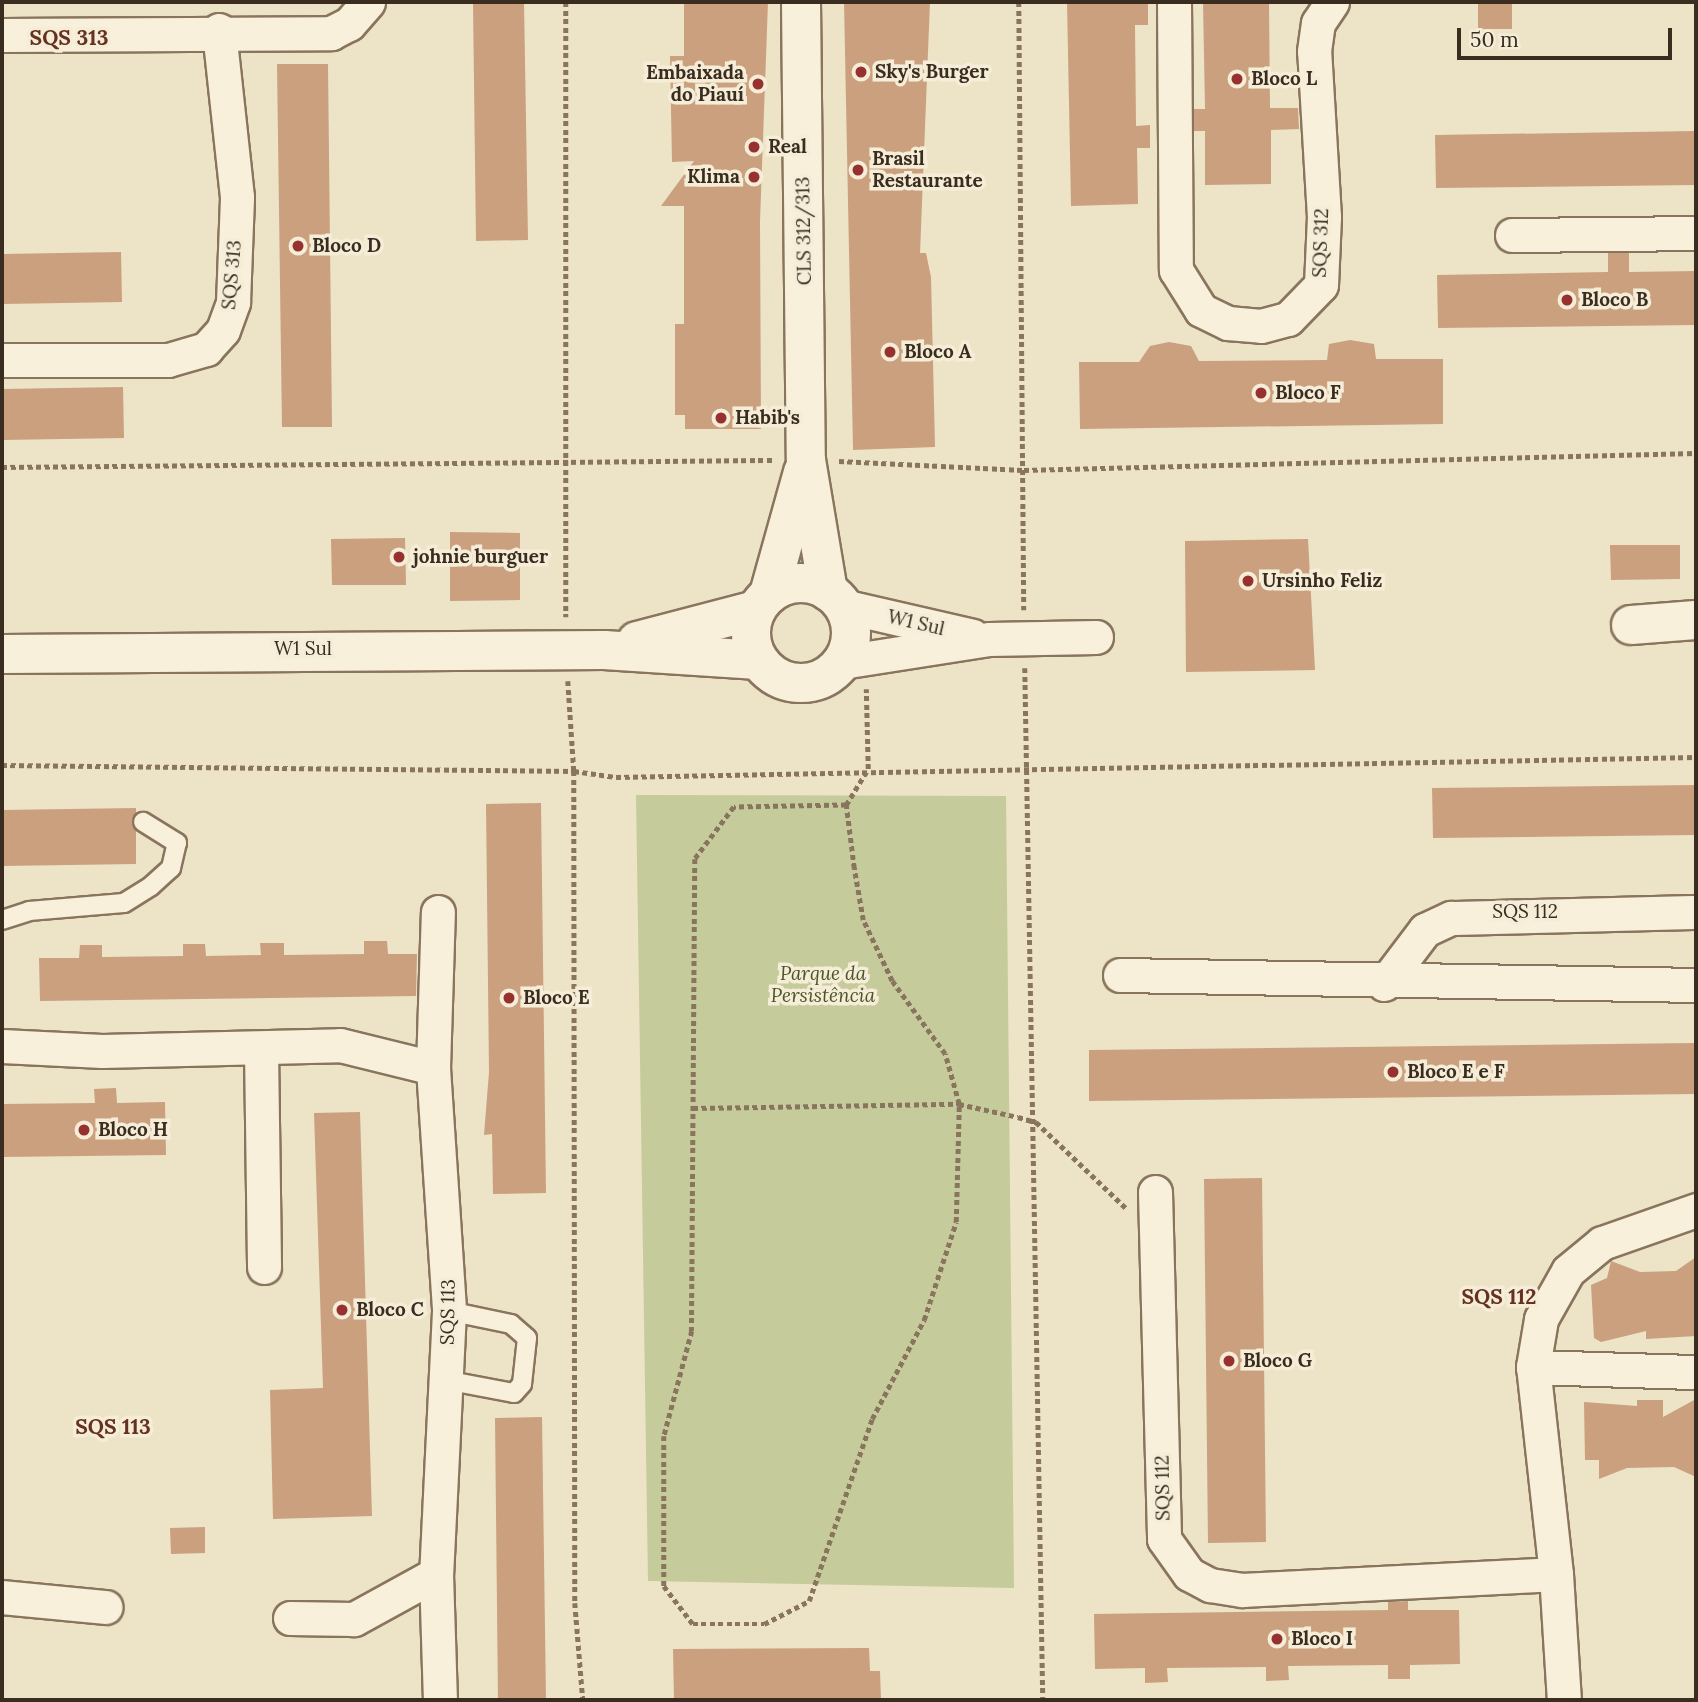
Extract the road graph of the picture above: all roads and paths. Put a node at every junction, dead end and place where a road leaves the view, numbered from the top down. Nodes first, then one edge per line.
1 (368, 2) edge
2 (566, 2) edge
3 (801, 2) edge
4 (1019, 2) edge
5 (1174, 2) edge
6 (1332, 2) edge
7 (219, 30) junction
8 (2, 34) edge
9 (1696, 233) edge
10 (1513, 235) dead end
11 (2, 360) edge
12 (1696, 453) edge
13 (806, 460) junction
14 (571, 461) junction
15 (2, 467) edge
16 (1024, 470) junction
17 (835, 598) junction
18 (763, 602) junction
19 (1696, 620) edge
20 (1631, 625) dead end
21 (1096, 637) dead end
22 (989, 639) junction
23 (1024, 640) junction
24 (565, 650) junction
25 (604, 650) junction
26 (2, 654) edge
27 (758, 660) junction
28 (854, 660) junction
29 (1696, 757) edge
30 (2, 765) edge
31 (1027, 768) junction
32 (868, 769) junction
33 (574, 771) junction
34 (846, 805) junction
35 (143, 822) dead end
36 (438, 912) dead end
37 (1696, 912) edge
38 (2, 920) edge
39 (1120, 975) dead end
40 (1384, 984) junction
41 (1696, 985) edge
42 (2, 1046) edge
43 (261, 1049) junction
44 (433, 1068) junction
45 (959, 1104) junction
46 (693, 1108) junction
47 (1036, 1122) junction
48 (1155, 1192) dead end
49 (1696, 1210) edge
50 (1157, 1237) junction
51 (264, 1267) dead end
52 (449, 1311) junction
53 (1533, 1367) junction
54 (1696, 1372) edge
55 (445, 1380) junction
56 (436, 1574) junction
57 (1556, 1574) junction
58 (2, 1597) edge
59 (106, 1607) dead end
60 (290, 1618) dead end
61 (440, 1700) edge
62 (583, 1700) edge
63 (1043, 1700) edge
64 (1564, 1700) edge

1 - 7 street
2 - 14 path
3 - 13 street, CLS 312/313
4 - 16 path
5 - 6 street, SQS 312
7 - 8 street
7 - 11 street, SQS 313
9 - 10 street
12 - 16 path
13 - 14 path
13 - 16 path
13 - 17 street, CLS 312/313
13 - 18 street, CLS 312/313
14 - 15 path
14 - 24 path
16 - 23 path
17 - 18 street
17 - 22 street, W1 Sul
17 - 28 street
18 - 25 street, W1 Sul
18 - 27 street
19 - 20 street
21 - 23 street, W1 Sul
22 - 23 street, W1 Sul
22 - 28 street, W1 Sul
23 - 31 path
24 - 25 street, W1 Sul
24 - 26 street, W1 Sul
24 - 33 path
25 - 27 street, W1 Sul
27 - 28 street
28 - 32 path
29 - 31 path
30 - 33 path
31 - 32 path
31 - 47 path
32 - 33 path
32 - 34 path
33 - 62 path
34 - 45 path
34 - 46 path
35 - 38 lane
36 - 44 street, SQS 113
37 - 40 street, SQS 112
39 - 40 street
40 - 41 street
42 - 43 street
43 - 44 street
43 - 51 street
44 - 52 street, SQS 113
45 - 46 path
45 - 46 path
45 - 47 path
47 - 50 path
47 - 63 path
48 - 50 street, SQS 112
49 - 53 street
50 - 57 street, SQS 112
52 - 55 street, SQS 113
52 - 55 lane
53 - 54 street
53 - 57 street
55 - 56 street, SQS 113
56 - 60 street
56 - 61 street, SQS 113
57 - 64 street
58 - 59 street

